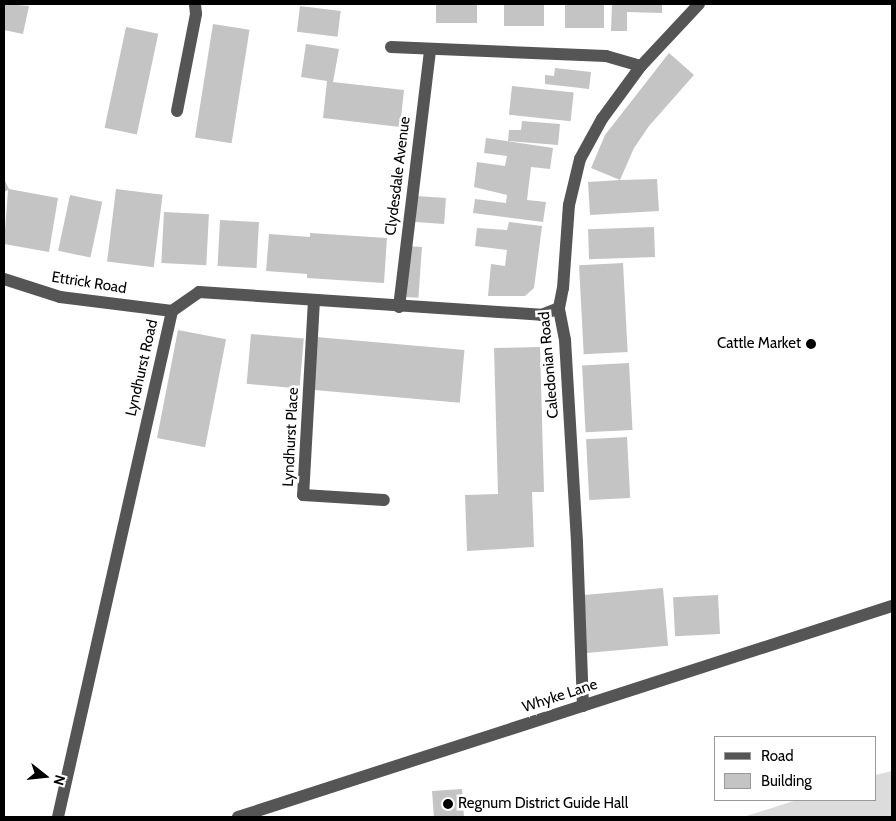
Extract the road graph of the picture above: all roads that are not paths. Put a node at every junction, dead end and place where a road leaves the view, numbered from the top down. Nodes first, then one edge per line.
1 (195, 4) edge
2 (699, 4) edge
3 (391, 47) dead end
4 (430, 49) junction
5 (641, 66) junction
6 (177, 111) dead end
7 (4, 279) edge
8 (314, 300) junction
9 (399, 307) junction
10 (559, 308) junction
11 (172, 311) junction
12 (384, 500) dead end
13 (892, 606) edge
14 (583, 706) junction
15 (58, 817) edge
16 (238, 817) edge

1 - 6 street
2 - 5 street, Caledonian Road
3 - 4 street
4 - 5 street
4 - 9 street, Clydesdale Avenue
5 - 10 street, Caledonian Road
7 - 11 street, Ettrick Road
8 - 9 street, Lyndhurst Road
8 - 11 street, Lyndhurst Road
8 - 12 street, Lyndhurst Place
9 - 10 street, Lyndhurst Road
10 - 14 street, Caledonian Road
11 - 15 street, Lyndhurst Road
13 - 14 street, Whyke Lane
14 - 16 street, Whyke Lane

